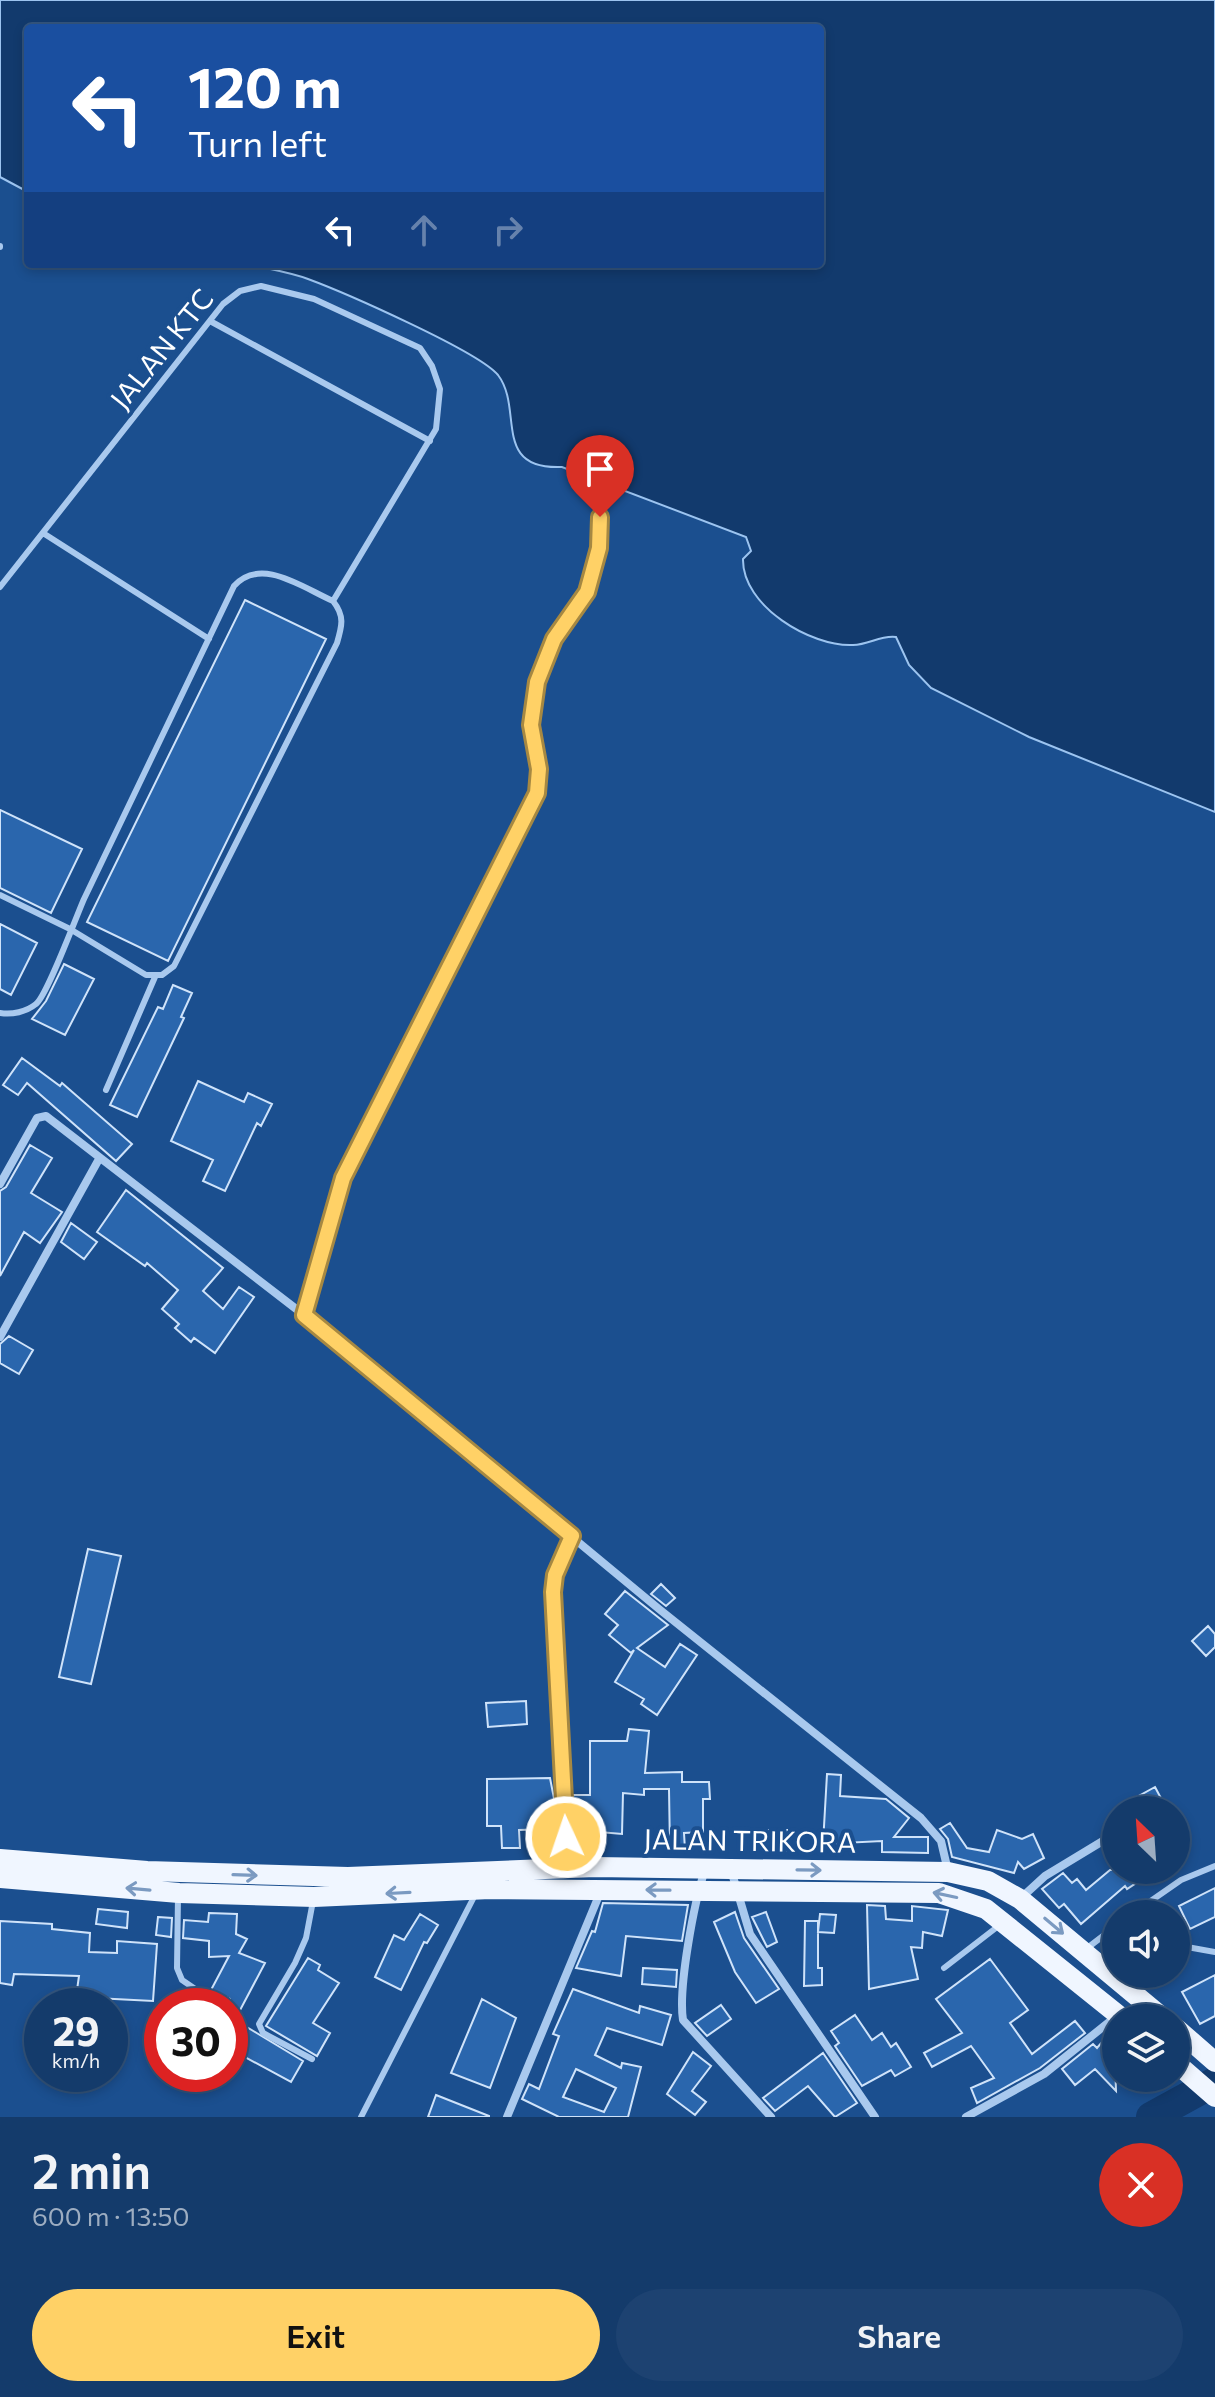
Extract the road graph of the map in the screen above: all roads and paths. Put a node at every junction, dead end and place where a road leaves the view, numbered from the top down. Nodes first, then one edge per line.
1 (210, 321) junction
2 (430, 441) junction
3 (601, 487) dead end
4 (43, 533) junction
5 (0, 587) edge
6 (333, 601) junction
7 (209, 639) junction
8 (0, 895) edge
9 (70, 929) junction
10 (155, 977) junction
11 (0, 1013) edge
12 (106, 1090) dead end
13 (99, 1159) junction
14 (0, 1184) edge
15 (304, 1315) junction
16 (0, 1337) edge
17 (572, 1536) junction
18 (1102, 1841) edge
19 (0, 1859) edge
20 (1215, 1866) edge
21 (567, 1868) junction
22 (705, 1868) junction
23 (731, 1869) junction
24 (948, 1872) junction
25 (0, 1878) edge
26 (482, 1881) junction
27 (602, 1889) junction
28 (698, 1890) junction
29 (736, 1890) junction
30 (179, 1893) junction
31 (314, 1897) junction
32 (1020, 1899) junction
33 (1152, 1900) edge
34 (1004, 1922) junction
35 (1102, 1937) edge
36 (1190, 1948) edge
37 (1083, 1951) junction
38 (1215, 1952) edge
39 (1102, 1964) edge
40 (944, 1968) dead end
41 (194, 1988) edge
42 (1130, 1988) edge
43 (1105, 2004) edge
44 (1148, 2004) edge
45 (1102, 2030) edge
46 (1190, 2041) edge
47 (312, 2059) dead end
48 (1215, 2062) edge
49 (1190, 2075) edge
50 (1215, 2097) edge
51 (361, 2117) edge
52 (507, 2117) edge
53 (771, 2117) edge
54 (875, 2117) edge
55 (966, 2117) edge

1 - 2 lane
1 - 2 lane, JALAN KTC
1 - 4 lane, JALAN KTC
2 - 6 lane, JALAN KTC
3 - 15 lane
4 - 5 lane, JALAN KTC
4 - 7 lane
6 - 7 lane
6 - 10 lane
7 - 9 lane
8 - 9 lane
9 - 10 lane
9 - 11 lane
10 - 12 lane
13 - 14 street
13 - 15 street
13 - 16 street
15 - 17 street
17 - 21 street
17 - 24 street
18 - 32 street
19 -> 26 main road, JALAN TRIKORA
20 - 33 lane
21 - 22 main road, JALAN TRIKORA
21 - 26 main road, JALAN TRIKORA
22 - 23 main road, JALAN TRIKORA
22 - 28 street
23 -> 24 main road, JALAN TRIKORA
23 - 29 street
24 - 32 main road, JALAN TRIKORA
30 -> 25 main road, JALAN TRIKORA
26 - 27 main road, JALAN TRIKORA
26 -> 31 main road, JALAN TRIKORA
26 - 51 lane
28 -> 27 main road, JALAN TRIKORA
27 - 52 street
28 - 29 main road, JALAN TRIKORA
28 - 53 street
34 -> 29 main road, JALAN TRIKORA
29 - 54 street
30 - 31 main road, JALAN TRIKORA
30 - 41 lane
31 - 47 lane
32 -> 37 main road, JALAN TRIKORA
34 - 40 lane
34 - 43 main road, JALAN TRIKORA
35 - 37 lane
36 - 38 lane
37 - 39 main road, JALAN TRIKORA
42 - 44 main road, JALAN TRIKORA
45 - 55 street
46 - 48 main road
49 - 50 main road

